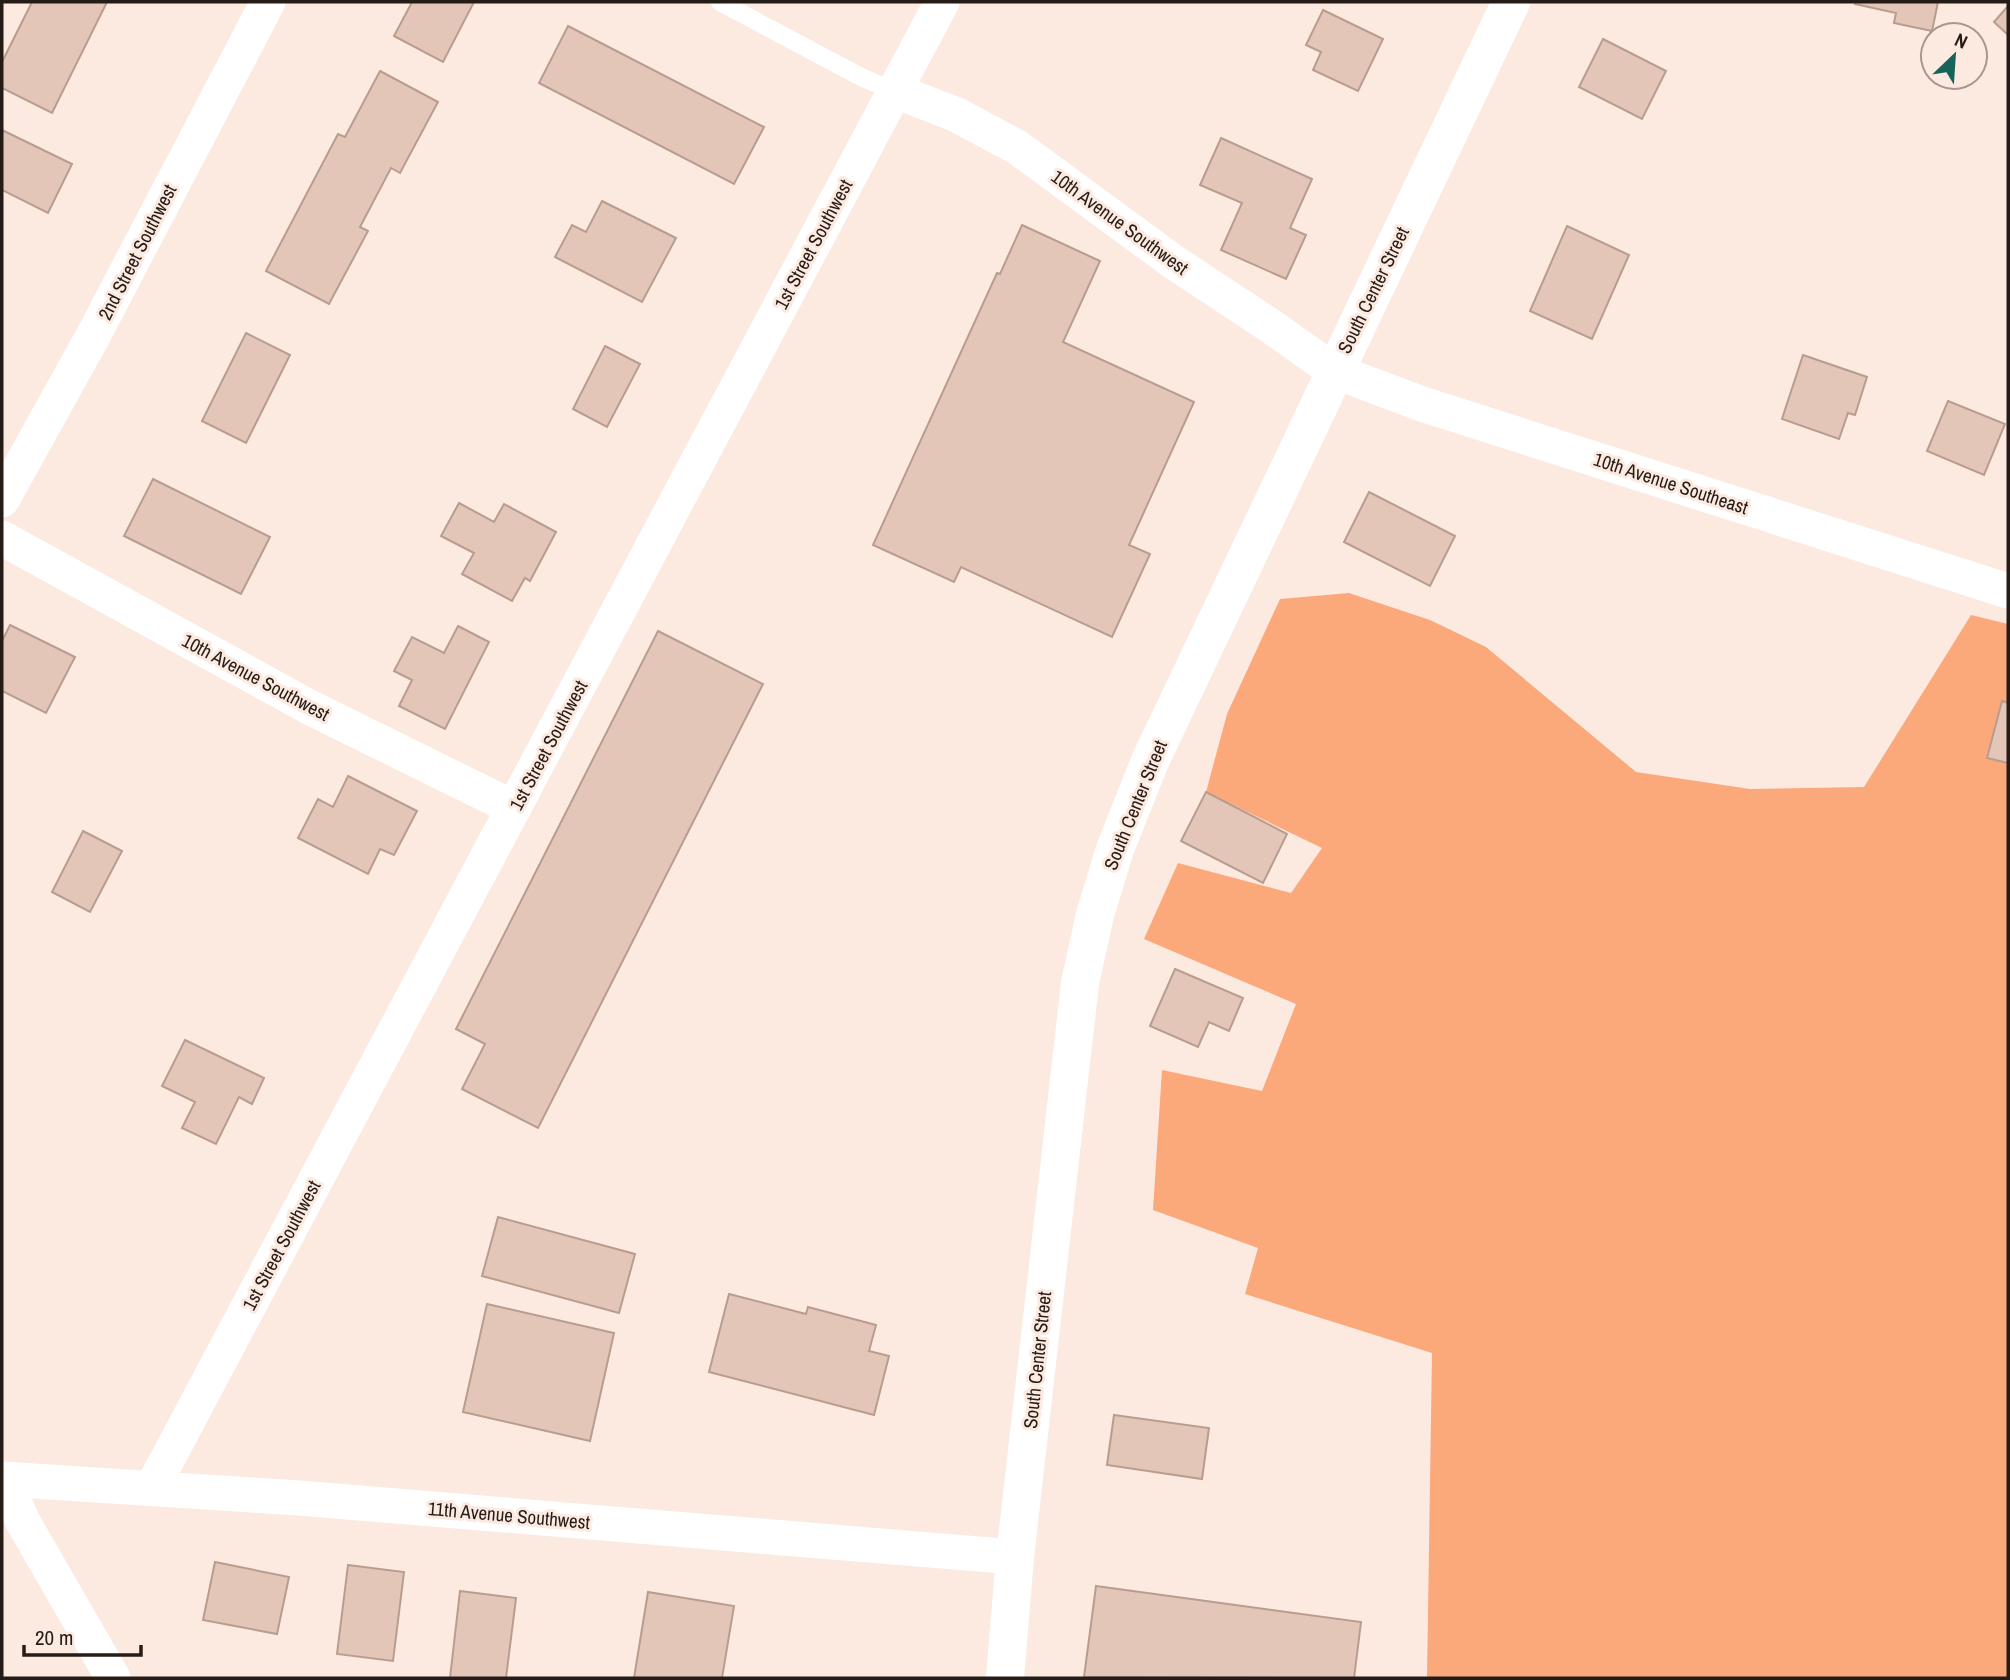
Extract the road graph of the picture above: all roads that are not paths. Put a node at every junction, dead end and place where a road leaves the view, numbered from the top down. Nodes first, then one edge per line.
1 (268, 2) edge
2 (720, 2) edge
3 (942, 2) edge
4 (1511, 2) edge
5 (895, 91) junction
6 (1334, 371) junction
7 (2, 500) edge
8 (2, 538) edge
9 (2008, 591) edge
10 (514, 808) junction
11 (3, 1479) edge
12 (152, 1488) junction
13 (1015, 1557) junction
14 (113, 1678) edge
15 (1005, 1678) edge

1 - 7 street, 2nd Street Southwest
2 - 5 lane
3 - 5 street, 1st Street Southwest
4 - 6 street, South Center Street
5 - 6 street, 10th Avenue Southwest
5 - 10 street, 1st Street Southwest
6 - 9 street, 10th Avenue Southeast
6 - 13 street, South Center Street
8 - 10 street, 10th Avenue Southwest
10 - 12 street, 1st Street Southwest
11 - 12 street, 11th Avenue Southwest
11 - 14 street
12 - 13 street, 11th Avenue Southwest
13 - 15 street, South Center Street

